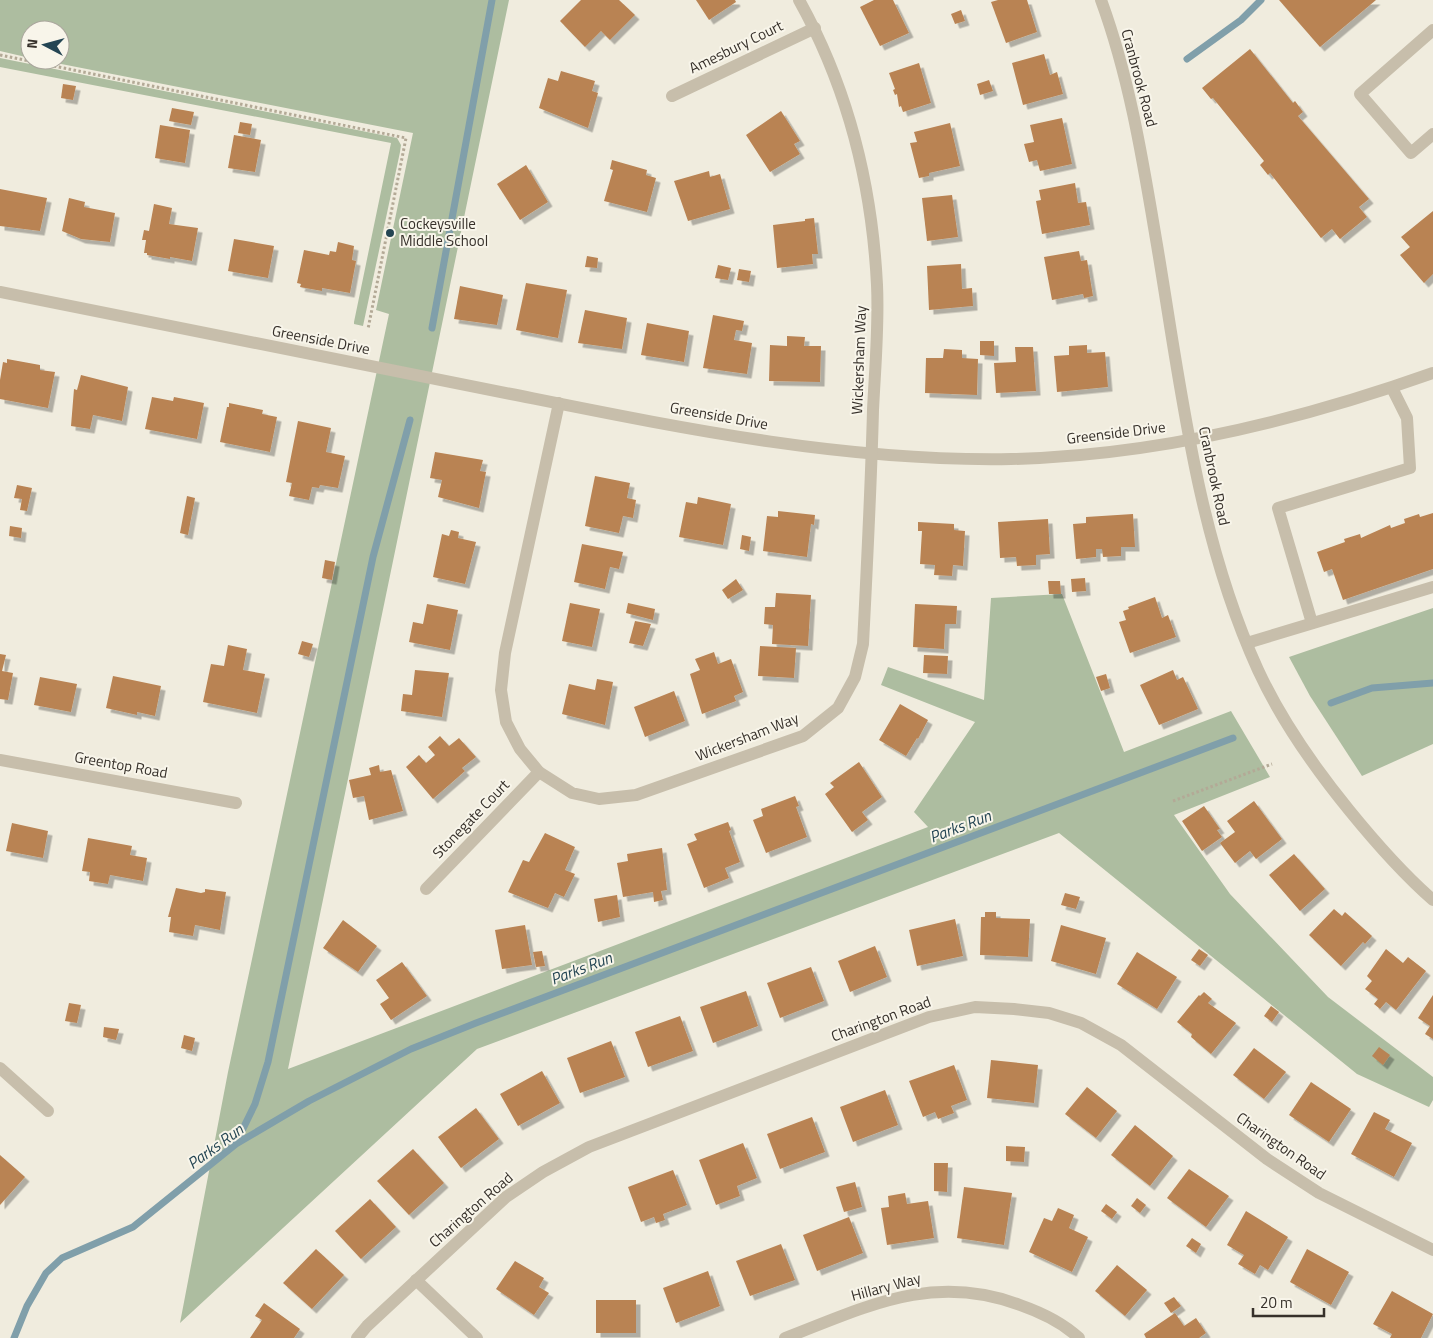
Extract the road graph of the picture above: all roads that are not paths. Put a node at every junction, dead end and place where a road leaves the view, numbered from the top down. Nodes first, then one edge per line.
1 (799, 0) edge
2 (1100, 0) edge
3 (815, 28) junction
4 (1433, 30) edge
5 (672, 96) dead end
6 (1433, 134) edge
7 (0, 292) edge
8 (1433, 373) edge
9 (1392, 388) junction
10 (559, 403) junction
11 (1189, 439) junction
12 (872, 455) junction
13 (1433, 587) edge
14 (1312, 623) junction
15 (1247, 643) junction
16 (0, 760) edge
17 (539, 772) junction
18 (236, 803) dead end
19 (426, 889) dead end
20 (1433, 900) edge
21 (0, 1068) edge
22 (48, 1111) dead end
23 (1433, 1250) edge
24 (416, 1280) junction
25 (357, 1338) edge
26 (477, 1338) edge
27 (785, 1338) edge
28 (1079, 1338) edge

1 - 3 street, Wickersham Way
2 - 11 street, Cranbrook Road
3 - 5 street, Amesbury Court
3 - 12 street, Wickersham Way
4 - 6 street
7 - 10 street, Greenside Drive
8 - 9 street, Greenside Drive
9 - 11 street, Greenside Drive
9 - 14 street
10 - 12 street, Greenside Drive
10 - 17 street, Wickersham Way
11 - 12 street, Greenside Drive
11 - 15 street, Cranbrook Road
12 - 17 street, Wickersham Way
13 - 14 street
14 - 15 street
15 - 20 street, Cranbrook Road
16 - 18 street, Greentop Road
17 - 19 street, Stonegate Court
21 - 22 street
23 - 24 street, Charington Road
24 - 25 street, Charington Road
24 - 26 street
27 - 28 street, Hillary Way

